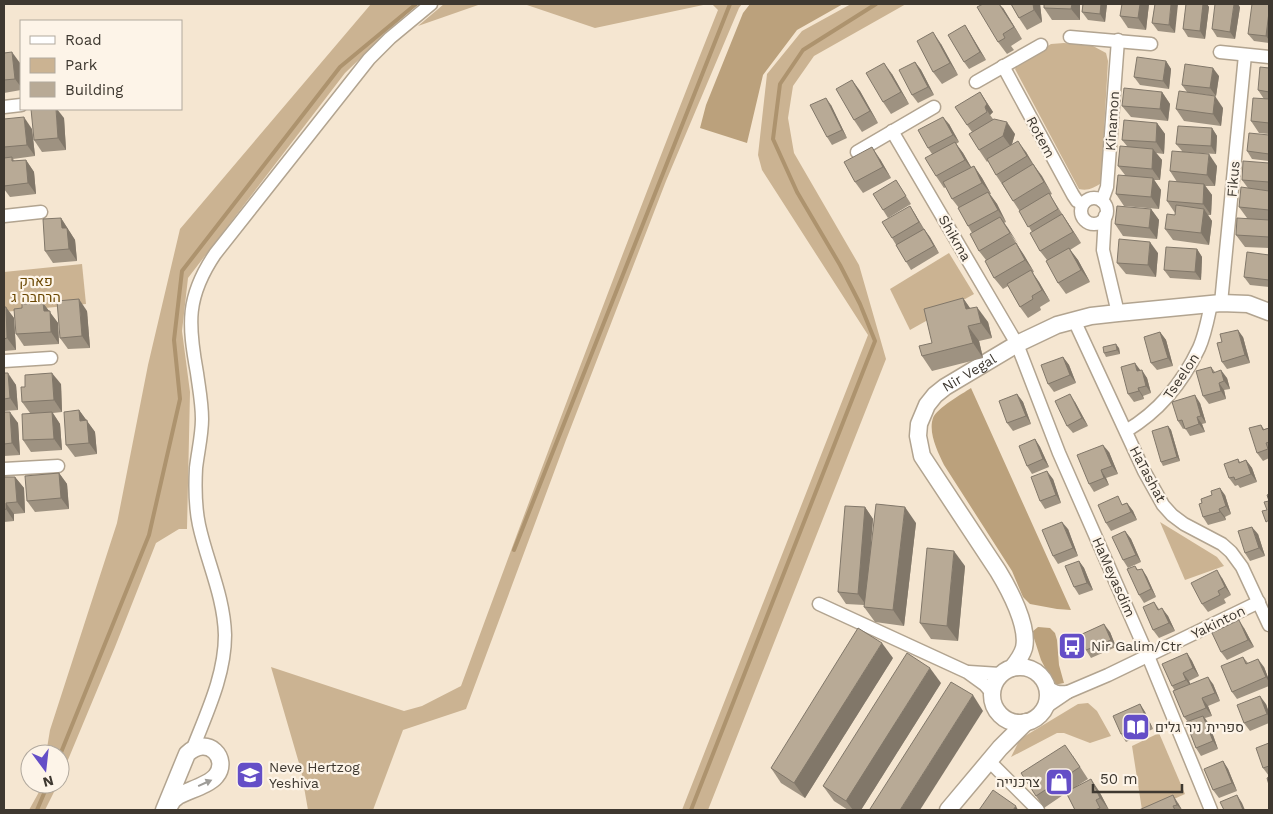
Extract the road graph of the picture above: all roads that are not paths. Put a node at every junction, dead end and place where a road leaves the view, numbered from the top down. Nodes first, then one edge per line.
1 (431, 4) edge
2 (1070, 37) dead end
3 (1118, 40) junction
4 (1151, 44) dead end
5 (1041, 45) dead end
6 (1220, 52) dead end
7 (1245, 55) junction
8 (1269, 57) edge
9 (1003, 66) junction
10 (976, 82) dead end
11 (20, 105) edge
12 (4, 107) edge
13 (934, 107) dead end
14 (892, 131) junction
15 (857, 152) dead end
16 (1102, 201) junction
17 (1083, 204) junction
18 (41, 212) dead end
19 (4, 216) edge
20 (1105, 216) junction
21 (1084, 220) junction
22 (1103, 250) junction
23 (1216, 303) junction
24 (1269, 312) edge
25 (1118, 313) junction
26 (1074, 320) junction
27 (1017, 344) junction
28 (51, 358) dead end
29 (4, 361) edge
30 (1126, 431) junction
31 (58, 466) dead end
32 (4, 469) edge
33 (1259, 602) junction
34 (819, 604) dead end
35 (1268, 619) edge
36 (1024, 635) junction
37 (1148, 656) junction
38 (1006, 671) junction
39 (967, 672) junction
40 (1041, 679) junction
41 (1068, 692) junction
42 (992, 693) junction
43 (1043, 709) junction
44 (1000, 715) junction
45 (1026, 722) junction
46 (193, 748) junction
47 (1000, 748) junction
48 (989, 761) junction
49 (165, 810) edge
50 (948, 810) edge
51 (1038, 810) edge
52 (1211, 810) edge

1 - 46 street
2 - 3 street
3 - 4 street
3 - 16 street, Kinamon
5 - 9 street
6 - 7 street
7 - 8 street
7 - 23 street, Fikus
9 - 10 street
9 - 17 street, Rotem
11 - 12 street
13 - 14 street
14 - 15 street
14 - 27 street, Shikma
16 - 17 street
16 - 20 street
17 - 21 street
18 - 19 street
20 - 21 street
20 - 22 street
21 - 22 street
22 - 25 street
23 - 24 street, Nir Vegal
23 - 25 street, Nir Vegal
23 - 30 street, Tseelon
25 - 26 street, Nir Vegal
26 - 27 street, Nir Vegal
26 - 30 street, HaTashat
27 - 36 street, Nir Vegal
27 - 37 street, HaMeyasdim
28 - 29 street
30 - 33 street, HaTashat
31 - 32 street
33 - 35 street, HaTashat
33 - 37 street, Yakinton
34 - 39 street
36 - 38 street, Nir Vegal
36 - 40 street, Nir Vegal
37 - 41 street, Yakinton
37 - 52 street, HaMeyasdim
38 - 39 street
38 - 40 street
38 - 42 street
39 - 42 street
40 - 41 street
40 - 43 street
41 - 43 street, Yakinton
42 - 44 street
43 - 45 street
44 - 45 street
44 - 47 street
45 - 47 street
46 - 49 street
49 -> 46 street
47 - 48 street
48 - 50 street
48 - 51 street

